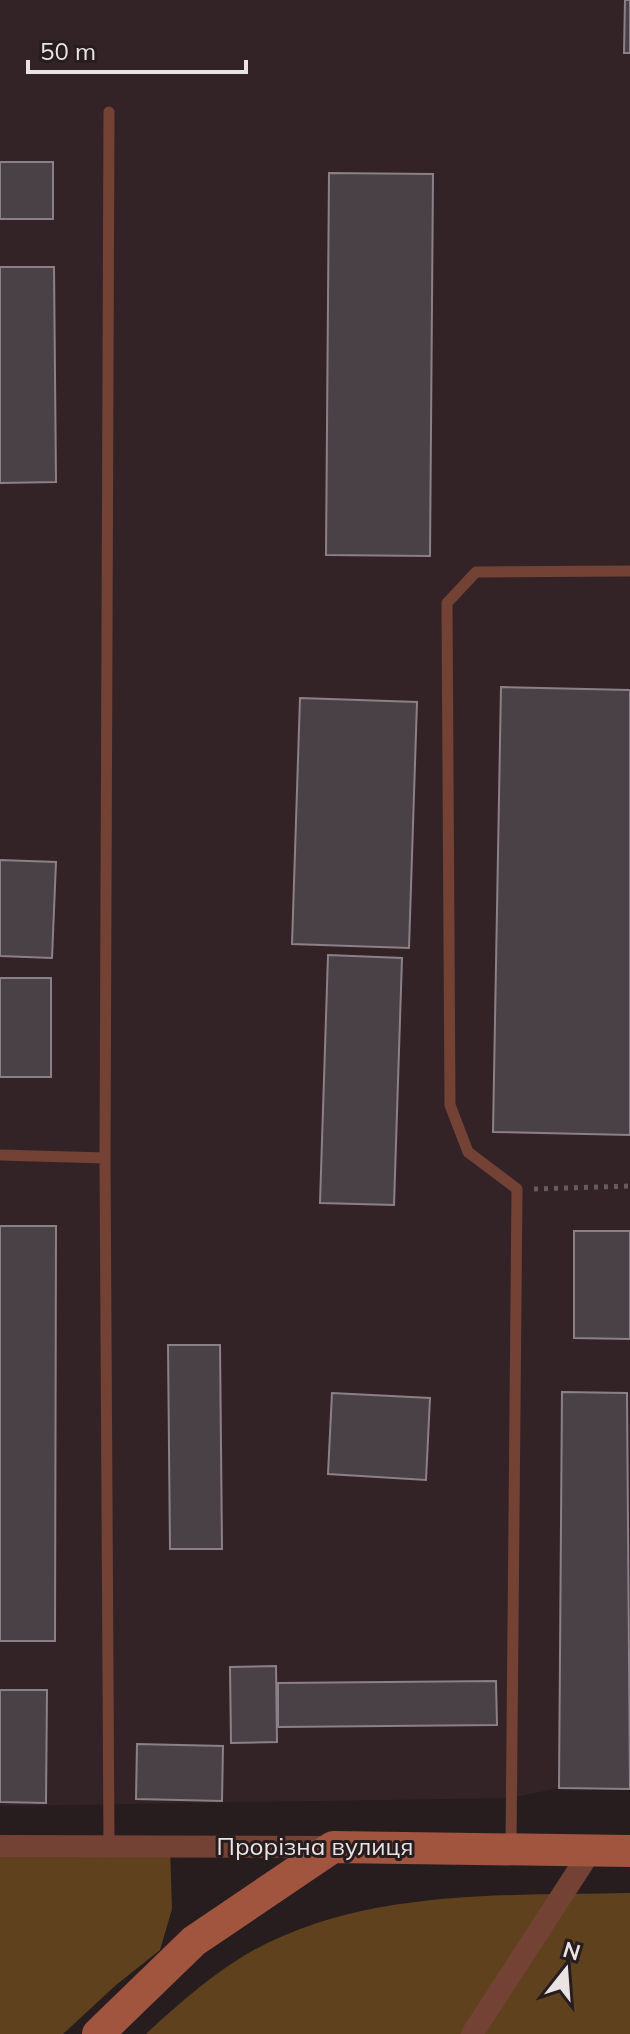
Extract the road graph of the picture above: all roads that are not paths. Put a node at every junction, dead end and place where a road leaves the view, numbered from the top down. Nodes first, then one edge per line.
1 (109, 112) dead end
2 (630, 571) edge
3 (0, 1155) edge
4 (105, 1158) junction
5 (0, 1846) edge
6 (109, 1846) junction
7 (333, 1847) junction
8 (511, 1847) junction
9 (592, 1849) junction
10 (630, 1851) edge
11 (98, 2034) edge
12 (472, 2034) edge

1 - 4 lane
2 - 8 lane
3 - 4 lane
4 - 6 lane
5 - 6 street, Прорізна вулиця
6 - 7 street, Прорізна вулиця
7 - 8 street, Прорізна вулиця
7 - 11 street
8 - 9 street, Прорізна вулиця
9 - 10 street, Прорізна вулиця
9 - 12 street

